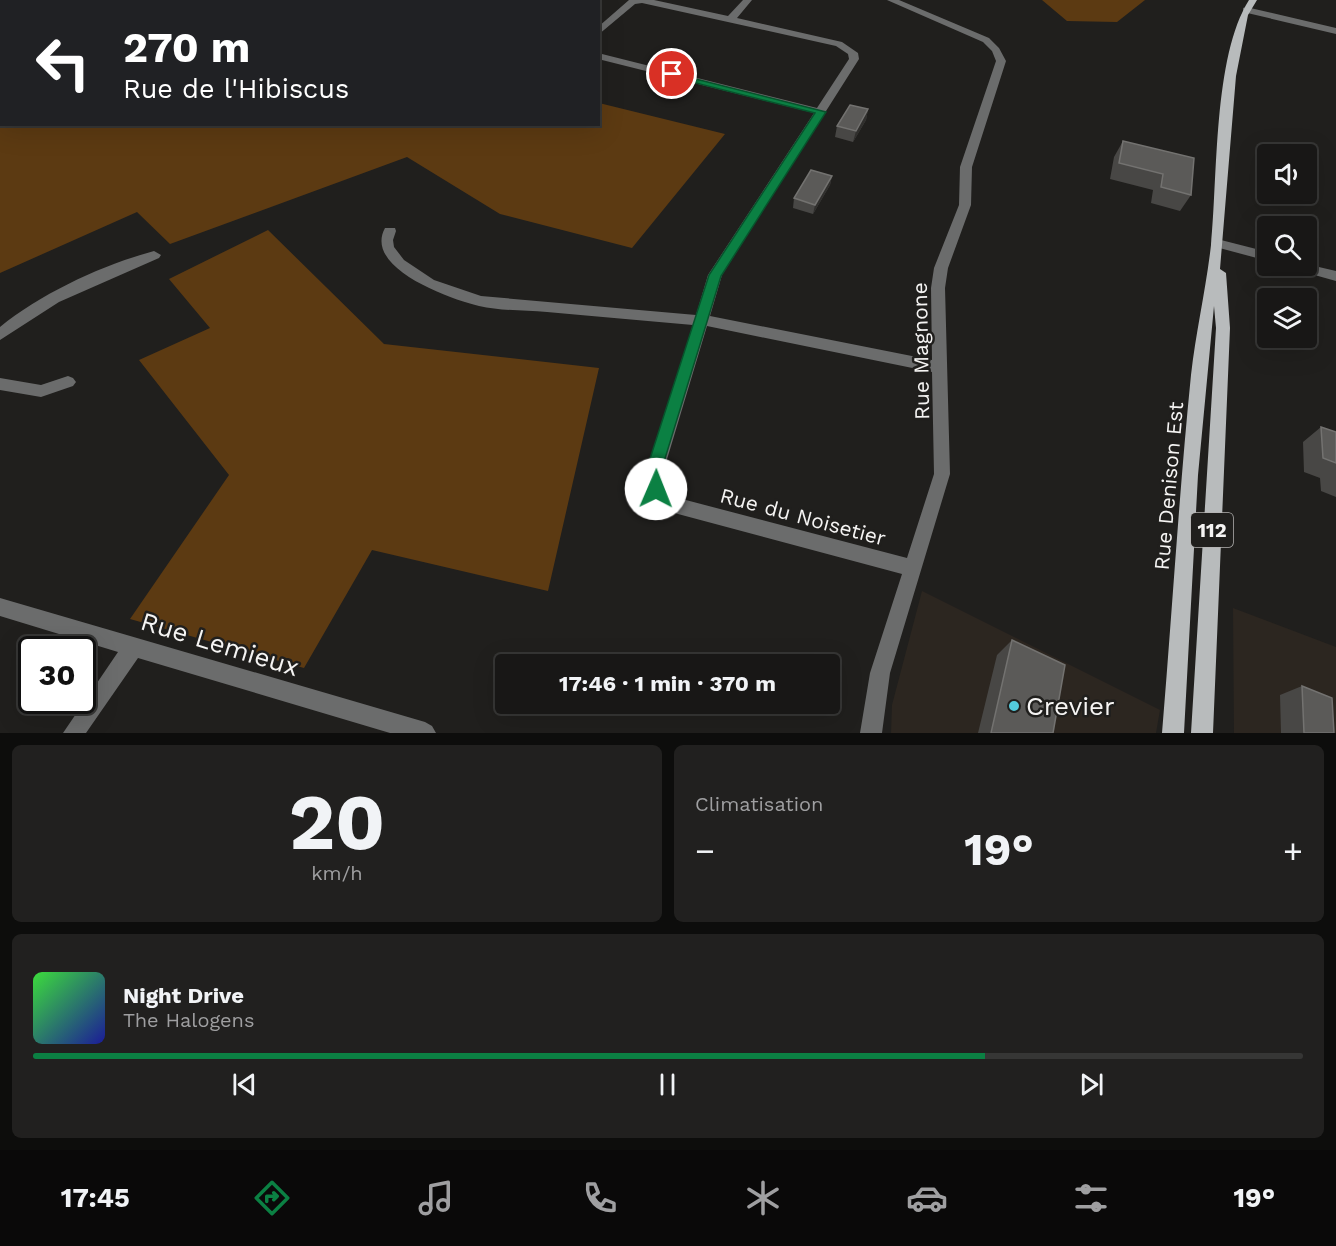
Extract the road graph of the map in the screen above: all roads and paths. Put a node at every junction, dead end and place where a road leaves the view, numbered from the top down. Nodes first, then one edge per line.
1 (748, 0) edge
2 (891, 0) edge
3 (1249, 5) edge
4 (730, 20) junction
5 (600, 30) edge
6 (1336, 31) edge
7 (600, 57) edge
8 (821, 112) junction
9 (390, 231) dead end
10 (1217, 243) junction
11 (1257, 254) edge
12 (154, 255) dead end
13 (1317, 271) edge
14 (1336, 276) edge
15 (700, 320) junction
16 (0, 334) edge
17 (941, 368) junction
18 (68, 382) dead end
19 (0, 384) edge
20 (914, 568) junction
21 (0, 607) edge
22 (134, 646) junction
23 (74, 733) edge
24 (425, 733) edge
25 (871, 733) edge
26 (1173, 733) edge
27 (1202, 733) edge

1 - 4 street
2 - 17 street, Rue Magnone
3 - 6 street
3 - 10 main road, Rue Denison Est / 112
4 - 5 street, Rue du Noisetier
4 - 8 street, Rue du Noisetier
7 - 8 street
8 - 15 street, Rue du Noisetier
9 - 15 street
10 - 11 street
10 - 26 main road, Rue Denison Est
10 - 27 main road, Rue Denison Est / 112
12 - 16 street
13 - 14 street
15 - 17 street
15 - 20 street, Rue du Noisetier
17 - 20 street, Rue Magnone
18 - 19 street
20 - 25 street, Rue Magnone
21 - 22 street, Rue Lemieux
22 - 23 street
22 - 24 street, Rue Lemieux

